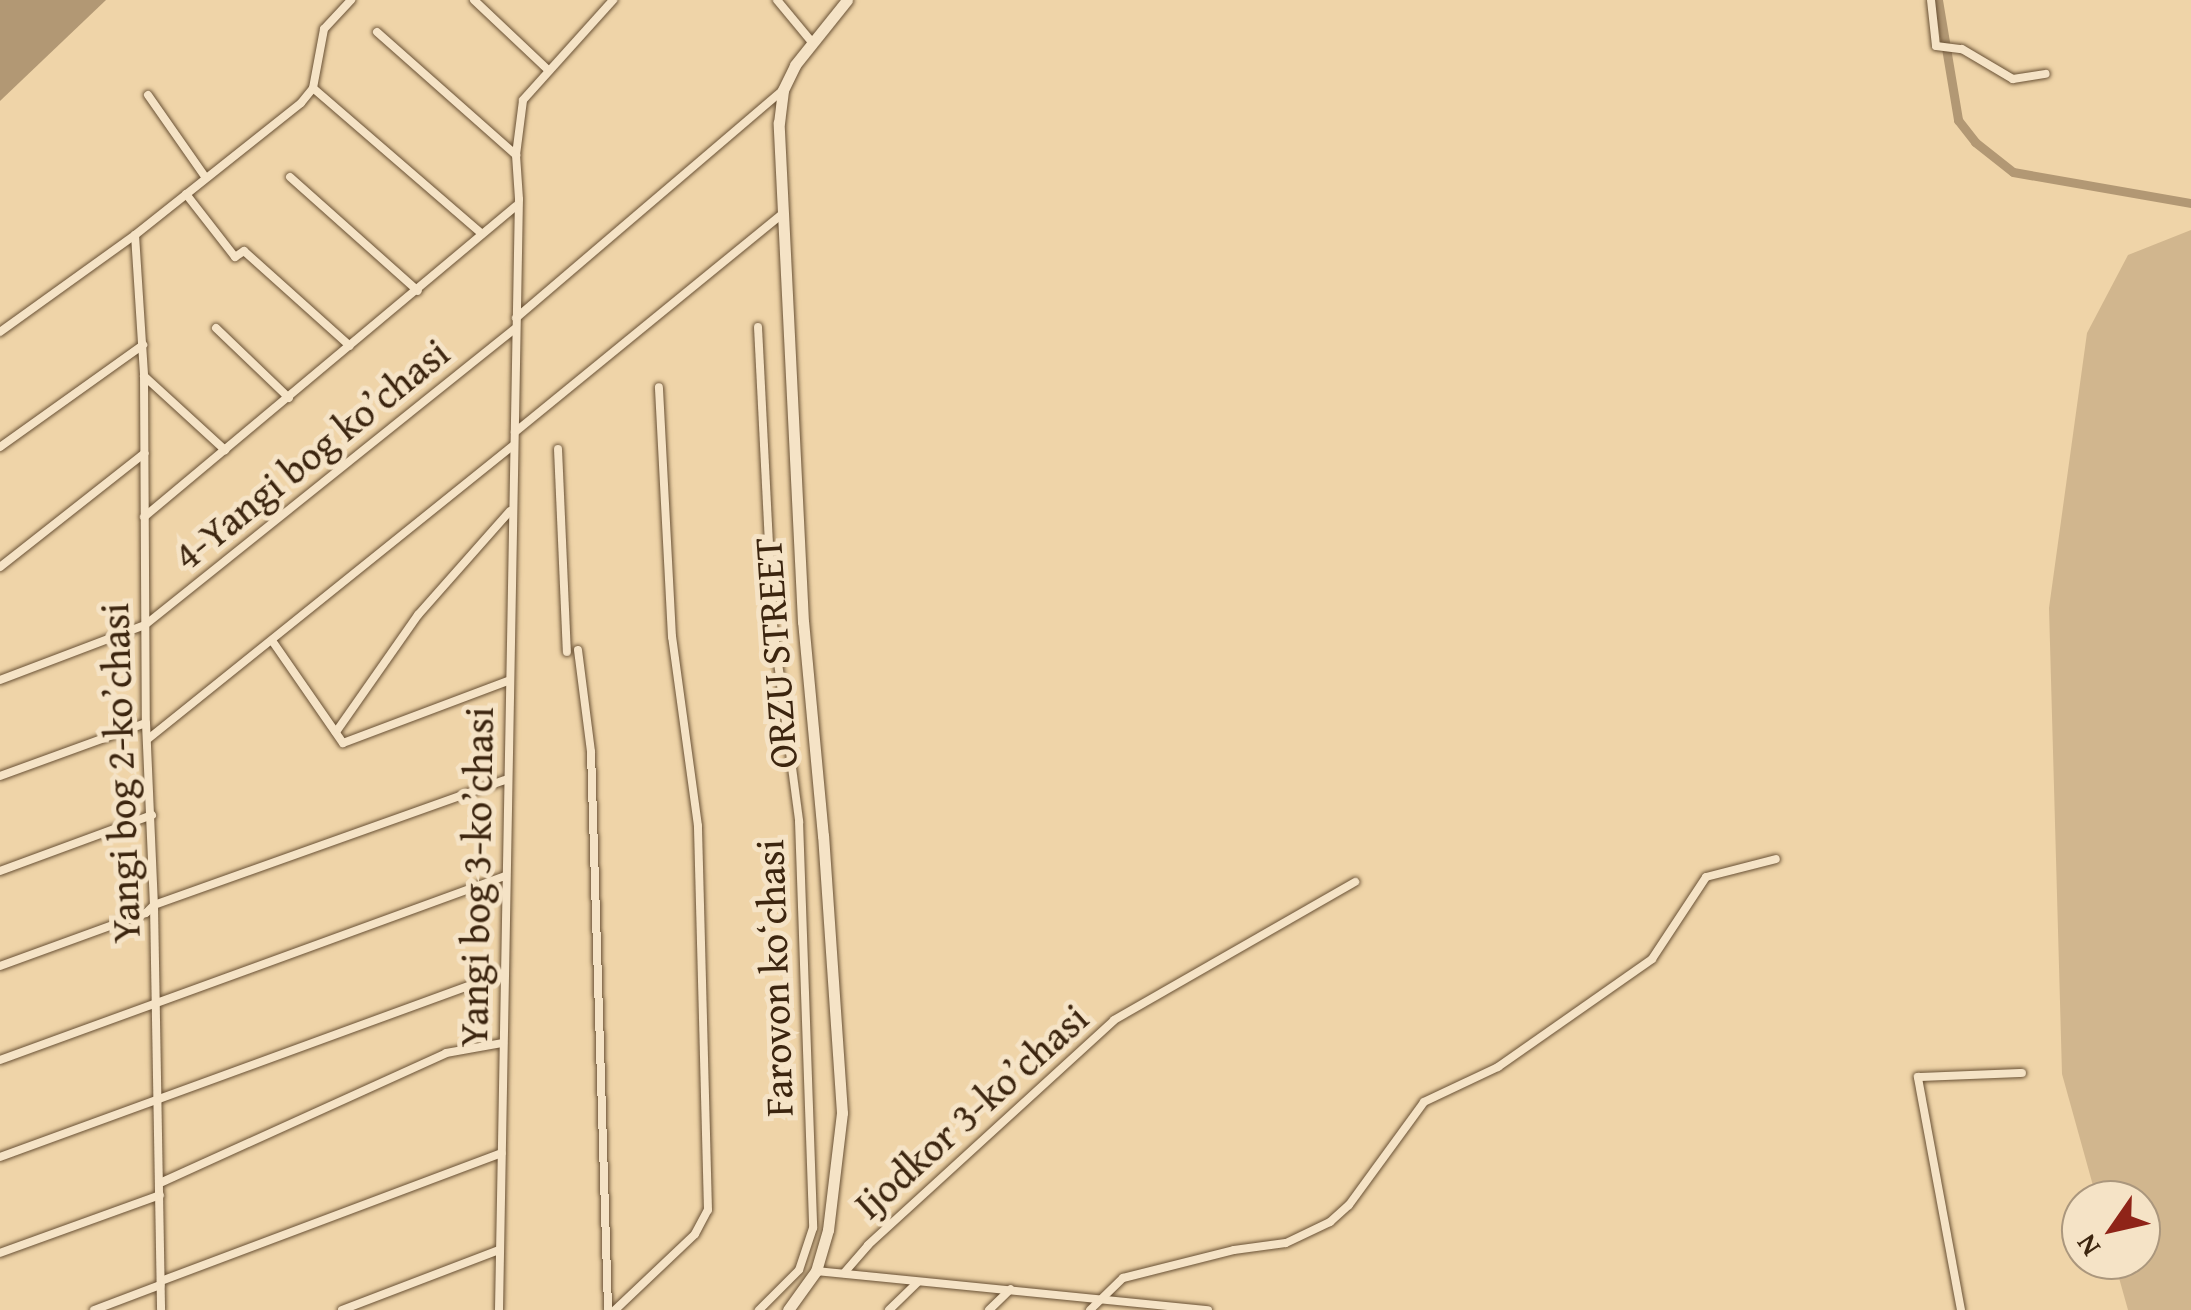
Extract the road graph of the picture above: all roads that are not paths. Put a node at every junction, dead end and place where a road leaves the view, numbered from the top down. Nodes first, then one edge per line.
1 (351, 0) edge
2 (474, 0) edge
3 (613, 0) edge
4 (777, 0) edge
5 (848, 0) edge
6 (1931, 0) edge
7 (377, 32) dead end
8 (810, 42) junction
9 (547, 69) junction
10 (2046, 74) dead end
11 (313, 88) junction
12 (783, 90) junction
13 (148, 95) dead end
14 (516, 155) junction
15 (290, 176) dead end
16 (206, 178) junction
17 (186, 194) junction
18 (517, 205) junction
19 (781, 215) junction
20 (482, 234) junction
21 (135, 235) junction
22 (418, 291) junction
23 (516, 318) junction
24 (758, 326) dead end
25 (216, 328) dead end
26 (515, 329) junction
27 (0, 332) edge
28 (143, 345) junction
29 (350, 346) junction
30 (144, 376) junction
31 (658, 387) dead end
32 (289, 398) junction
33 (515, 432) junction
34 (513, 446) junction
35 (0, 447) edge
36 (558, 449) dead end
37 (225, 450) junction
38 (145, 453) junction
39 (510, 510) junction
40 (144, 517) junction
41 (0, 567) edge
42 (145, 626) junction
43 (273, 642) junction
44 (578, 650) dead end
45 (567, 652) dead end
46 (0, 680) edge
47 (508, 682) junction
48 (146, 723) junction
49 (336, 732) junction
50 (148, 739) junction
51 (0, 776) edge
52 (507, 779) junction
53 (152, 816) junction
54 (1776, 858) dead end
55 (0, 871) edge
56 (505, 876) junction
57 (1355, 882) dead end
58 (154, 905) junction
59 (0, 966) edge
60 (504, 973) junction
61 (157, 1002) junction
62 (503, 1043) junction
63 (0, 1060) edge
64 (2022, 1073) dead end
65 (158, 1099) junction
66 (502, 1153) junction
67 (0, 1157) edge
68 (160, 1183) junction
69 (160, 1195) junction
70 (499, 1250) junction
71 (0, 1254) edge
72 (816, 1271) junction
73 (844, 1274) junction
74 (919, 1281) junction
75 (160, 1283) junction
76 (1011, 1289) junction
77 (1102, 1298) junction
78 (1178, 1308) edge
79 (94, 1310) edge
80 (161, 1310) edge
81 (342, 1310) edge
82 (499, 1310) edge
83 (611, 1310) edge
84 (759, 1310) edge
85 (788, 1310) edge
86 (889, 1310) edge
87 (989, 1310) edge
88 (1090, 1310) edge
89 (1208, 1310) edge
90 (1961, 1310) edge

1 - 11 street
2 - 9 street
3 - 9 street, Yangi bog 3-koʼchasi
4 - 8 street
5 - 8 main road, ORZU STREET
6 - 10 street
7 - 14 street
8 - 12 main road, ORZU STREET
9 - 14 street, Yangi bog 3-koʼchasi
11 - 16 street
11 - 20 street
12 - 19 main road, ORZU STREET
12 - 23 street
13 - 16 street
14 - 18 street, Yangi bog 3-koʼchasi
15 - 22 street
16 - 17 street
17 - 21 street
17 - 29 street
18 - 20 street, 4-Yangi bog koʼchasi
18 - 23 street, Yangi bog 3-koʼchasi
19 - 33 street
19 - 72 main road, ORZU STREET
20 - 22 street, 4-Yangi bog koʼchasi
21 - 27 street
21 - 28 street, Yangi bog 2-koʼchasi
22 - 29 street, 4-Yangi bog koʼchasi
23 - 26 street, Yangi bog 3-koʼchasi
24 - 84 street, Farovon koʻchasi
25 - 32 street
26 - 33 street, Yangi bog 3-koʼchasi
26 - 42 street, 4-Yangi bog koʼchasi
28 - 30 street, Yangi bog 2-koʼchasi
28 - 35 street
29 - 32 street, 4-Yangi bog koʼchasi
30 - 37 street
30 - 38 street, Yangi bog 2-koʼchasi
31 - 83 street, Farovon koʻchasi
32 - 37 street, 4-Yangi bog koʼchasi
33 - 34 street, Yangi bog 3-koʼchasi
34 - 39 street, Yangi bog 3-koʼchasi
34 - 43 street
36 - 45 street
37 - 40 street, 4-Yangi bog koʼchasi
38 - 40 street, Yangi bog 2-koʼchasi
38 - 41 street
39 - 47 street, Yangi bog 3-koʼchasi
39 - 49 street
40 - 42 street, Yangi bog 2-koʼchasi
42 - 46 street, 4-Yangi bog koʼchasi
42 - 48 street, Yangi bog 2-koʼchasi
43 - 49 street
43 - 50 street
44 - 83 street, Farovon koʻchasi
47 - 49 street
47 - 52 street, Yangi bog 3-koʼchasi
48 - 50 street, Yangi bog 2-koʼchasi
48 - 51 street
50 - 53 street, Yangi bog 2-koʼchasi
52 - 56 street, Yangi bog 3-koʼchasi
52 - 58 street
53 - 55 street
53 - 58 street, Yangi bog 2-koʼchasi
54 - 77 street
56 - 60 street, Yangi bog 3-koʼchasi
56 - 61 street
57 - 73 street, Ijodkor 3-koʼchasi
58 - 59 street
58 - 61 street, Yangi bog 2-koʼchasi
60 - 62 street, Yangi bog 3-koʼchasi
60 - 65 street
61 - 63 street
61 - 65 street, Yangi bog 2-koʼchasi
62 - 66 street, Yangi bog 3-koʼchasi
62 - 68 street
64 - 90 street
65 - 67 street
65 - 68 street, Yangi bog 2-koʼchasi
66 - 70 street, Yangi bog 3-koʼchasi
66 - 75 street
68 - 69 street, Yangi bog 2-koʼchasi
69 - 71 street
69 - 75 street, Yangi bog 2-koʼchasi
70 - 81 street
70 - 82 street, Yangi bog 3-koʼchasi
72 - 73 street
72 - 85 main road, ORZU STREET
73 - 74 street
74 - 76 street
74 - 86 street
75 - 79 street
75 - 80 street, Yangi bog 2-koʼchasi
76 - 77 street
76 - 87 street
77 - 78 street
77 - 88 street
78 - 89 street

